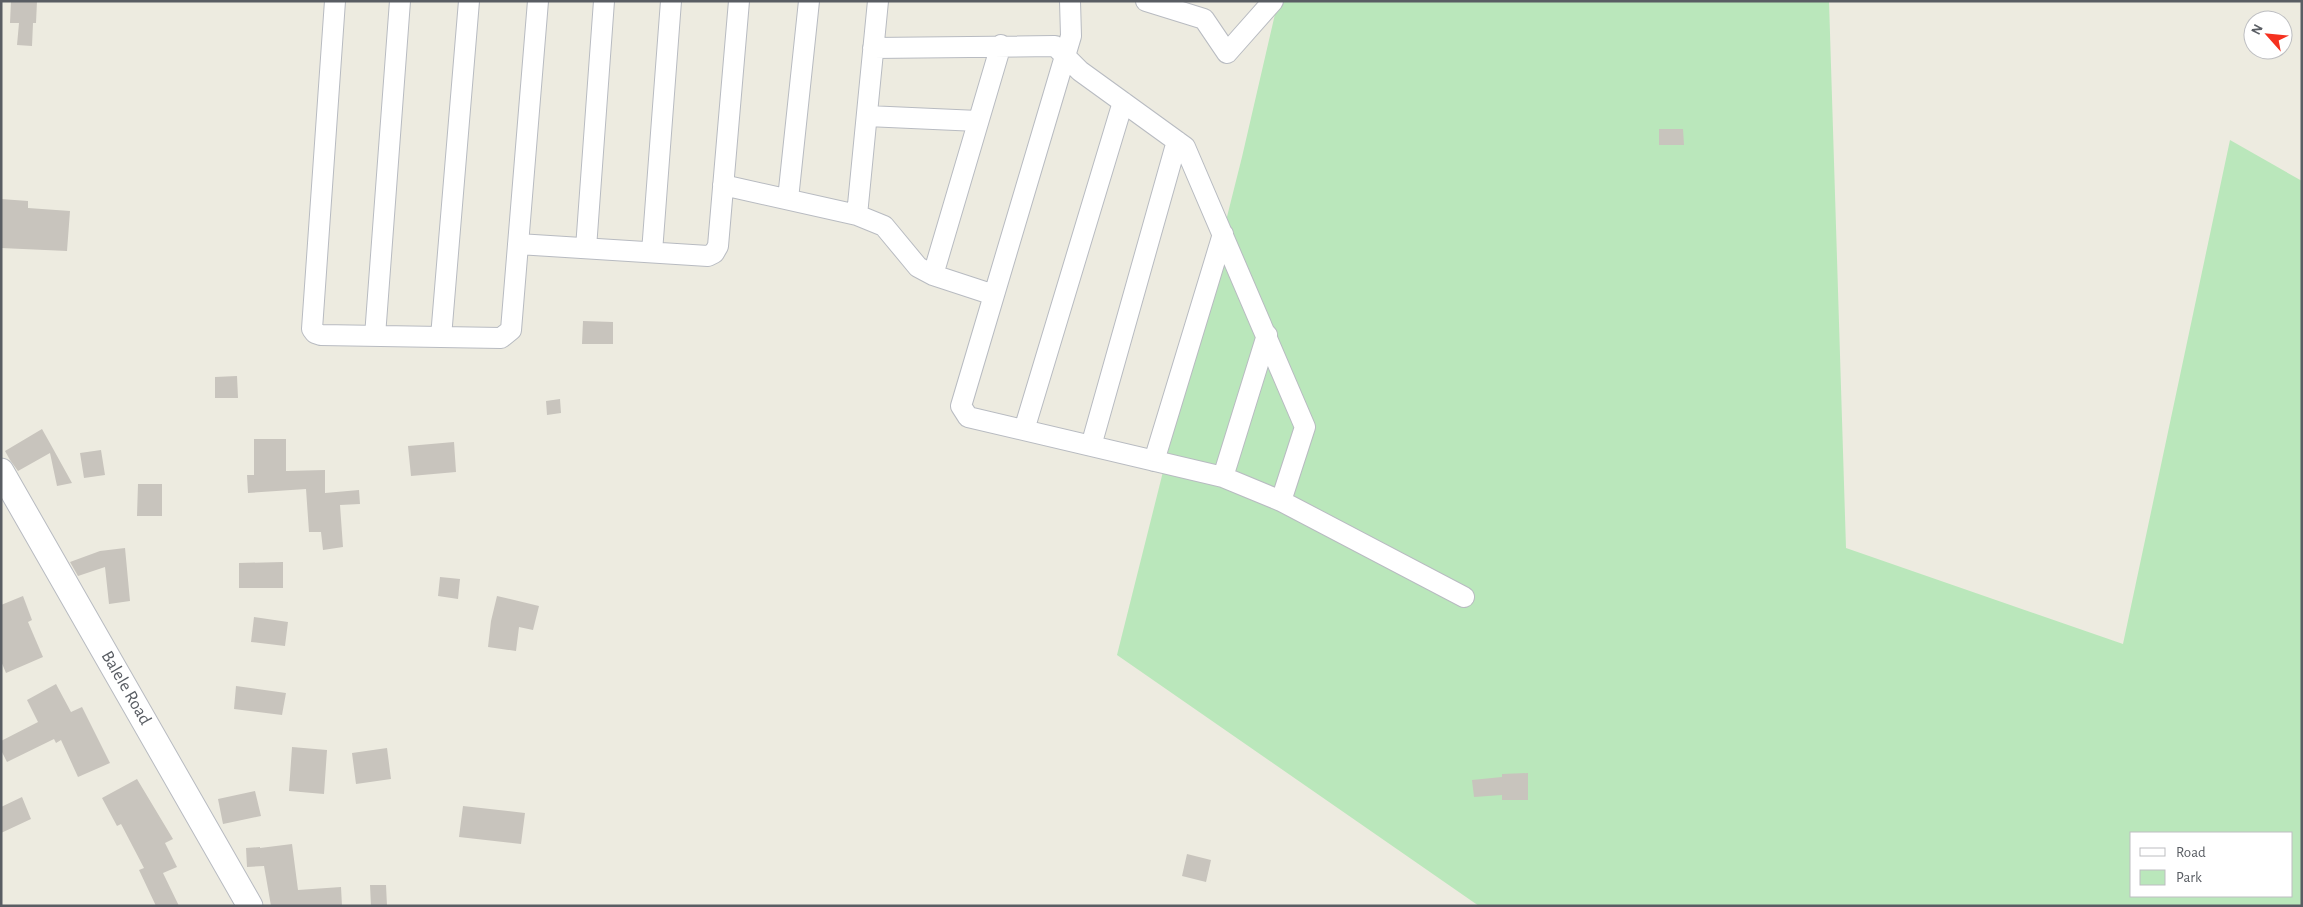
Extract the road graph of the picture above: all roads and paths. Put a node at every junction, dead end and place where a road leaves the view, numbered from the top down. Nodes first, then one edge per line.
1 (336, 1) edge
2 (400, 1) edge
3 (469, 1) edge
4 (538, 1) edge
5 (604, 1) edge
6 (672, 1) edge
7 (739, 1) edge
8 (809, 1) edge
9 (878, 1) edge
10 (1070, 1) edge
11 (1146, 1) edge
12 (1273, 1) edge
13 (1001, 45) junction
14 (873, 48) junction
15 (1064, 56) junction
16 (1123, 102) junction
17 (867, 116) junction
18 (978, 121) junction
19 (1177, 141) junction
20 (723, 185) junction
21 (788, 199) junction
22 (857, 215) junction
23 (1223, 234) junction
24 (518, 244) junction
25 (586, 248) junction
26 (652, 252) junction
27 (933, 275) junction
28 (994, 295) junction
29 (1267, 335) junction
30 (375, 336) junction
31 (441, 337) junction
32 (1024, 430) junction
33 (1091, 446) junction
34 (1154, 461) junction
35 (1, 471) edge
36 (1223, 477) junction
37 (1281, 502) junction
38 (1464, 597) dead end
39 (250, 906) edge

1 - 30 street
2 - 30 street
3 - 31 street
4 - 24 street
5 - 25 street
6 - 26 street
7 - 20 street
8 - 21 street
9 - 14 street
10 - 15 street
11 - 12 street
13 - 14 street
13 - 15 street
13 - 18 street
14 - 17 street
15 - 16 street
15 - 28 street
16 - 19 street
16 - 32 street
17 - 18 street
17 - 22 street
18 - 27 street
19 - 23 street
19 - 33 street
20 - 21 street
20 - 26 street
21 - 22 street
22 - 27 street
23 - 29 street
23 - 34 street
24 - 25 street
24 - 31 street
25 - 26 street
27 - 28 street
28 - 32 street
29 - 36 street
29 - 37 street
30 - 31 street
32 - 33 street
33 - 34 street
34 - 36 street
35 - 39 street, Balele Road
36 - 37 street
37 - 38 street

